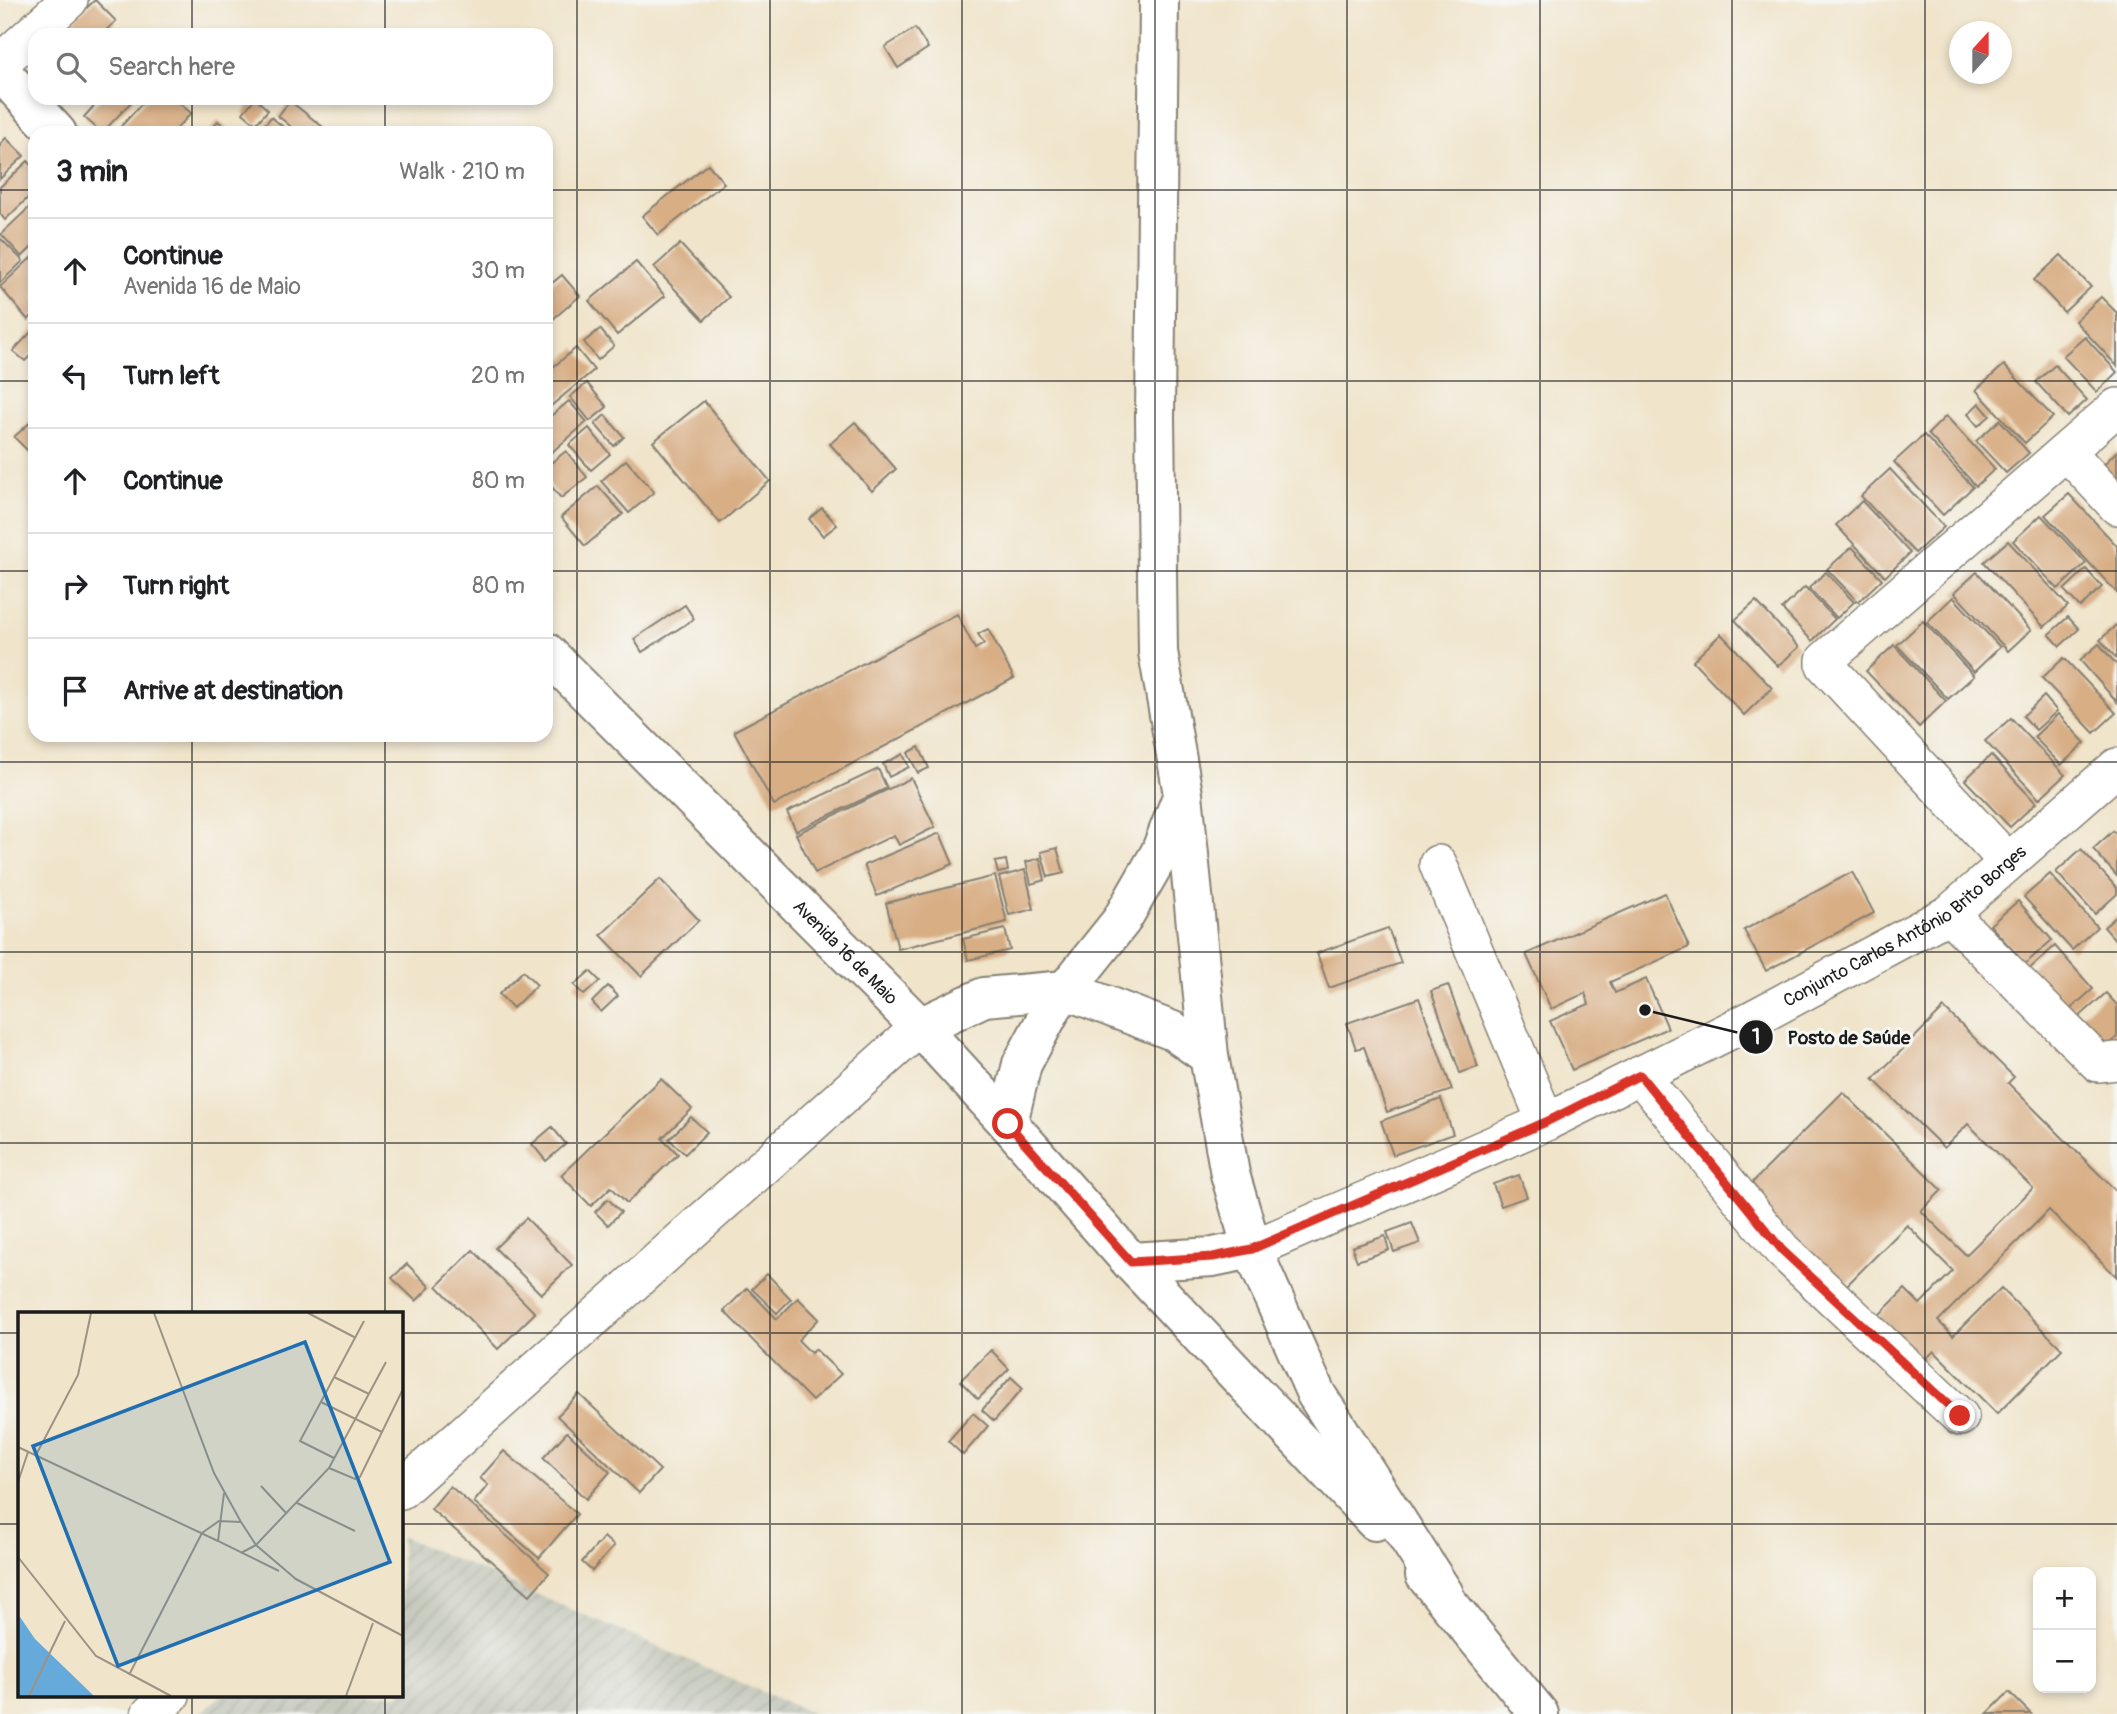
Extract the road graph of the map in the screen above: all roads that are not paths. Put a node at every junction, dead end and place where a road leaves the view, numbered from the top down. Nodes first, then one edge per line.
1 (69, 0) edge
2 (1159, 0) edge
3 (38, 28) edge
4 (28, 37) edge
5 (0, 63) edge
6 (0, 71) edge
7 (28, 101) edge
8 (31, 105) edge
9 (51, 126) edge
10 (2117, 407) edge
11 (2067, 452) junction
12 (2117, 506) edge
13 (553, 659) edge
14 (2117, 767) edge
15 (1183, 794) junction
16 (2007, 861) junction
17 (1438, 864) dead end
18 (1949, 914) junction
19 (1066, 990) junction
20 (920, 1027) junction
21 (1209, 1056) junction
22 (2117, 1061) edge
23 (1640, 1075) junction
24 (1546, 1122) junction
25 (1008, 1124) junction
26 (1252, 1249) junction
27 (1131, 1262) junction
28 (1960, 1416) dead end
29 (402, 1489) edge
30 (1444, 1594) junction
31 (170, 1696) edge
32 (150, 1714) edge
33 (1539, 1714) edge

1 - 3 street
2 - 15 main road
4 - 5 street
6 - 7 main road
8 - 9 main road
10 - 11 street
11 - 12 street
11 - 16 street
13 - 20 main road, Avenida 16 de Maio
14 - 16 street, Conjunto Carlos Antônio Brito Borges
15 - 19 main road
15 - 21 main road
16 - 18 street, Conjunto Carlos Antônio Brito Borges
17 - 24 street
18 - 22 street
18 - 23 street, Conjunto Carlos Antônio Brito Borges
19 - 20 main road
19 - 21 main road
19 - 25 main road
20 - 25 main road, Avenida 16 de Maio
20 - 29 street
21 - 26 main road
23 - 24 street, Conjunto Carlos Antônio Brito Borges
23 - 28 street
24 - 26 street, Conjunto Carlos Antônio Brito Borges
25 - 27 main road, Avenida 16 de Maio
26 - 27 main road
26 - 30 main road
27 - 30 main road, Avenida 16 de Maio
30 - 33 main road
31 - 32 street

